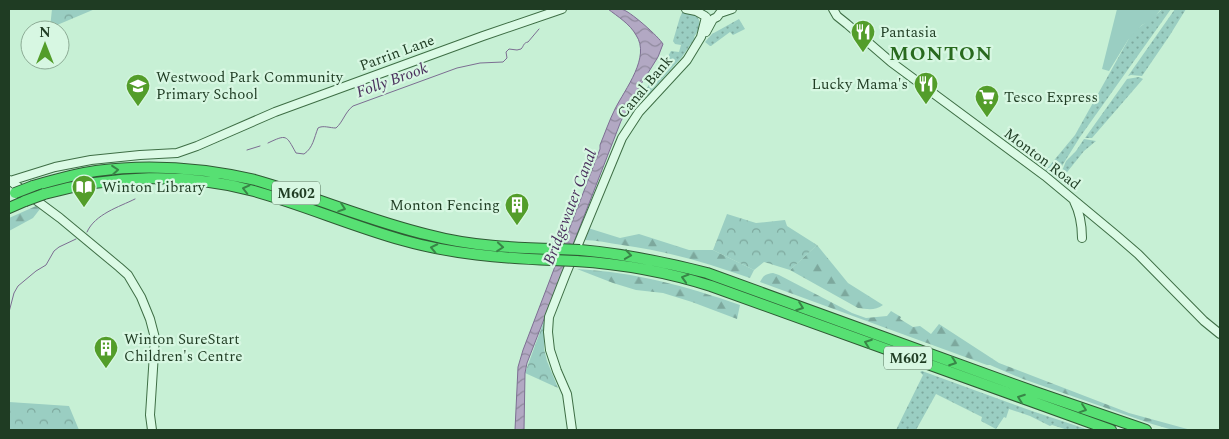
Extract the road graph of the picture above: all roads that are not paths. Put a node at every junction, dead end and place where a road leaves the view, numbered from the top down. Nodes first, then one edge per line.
1 (562, 9) edge
2 (686, 9) edge
3 (732, 9) edge
4 (825, 9) edge
5 (719, 11) edge
6 (835, 12) edge
7 (707, 15) edge
8 (9, 181) edge
9 (12, 194) edge
10 (1072, 198) junction
11 (9, 208) edge
12 (1082, 238) dead end
13 (733, 288) junction
14 (752, 295) junction
15 (1220, 334) edge
16 (152, 430) edge
17 (572, 430) edge
18 (1111, 430) edge
19 (1146, 430) edge

1 - 8 main road, Parrin Lane
2 - 7 main road
3 - 5 main road
4 - 6 main road, Monton Road
5 - 7 main road, Canal Bank
6 - 10 main road, Monton Road
7 - 17 main road, Canal Bank
8 - 16 main road
9 -> 13 highway, M602, bridge
10 - 12 main road
10 - 15 main road, Monton Road
13 -> 11 highway, M602, bridge
13 - 14 highway, M602
18 -> 14 highway, M602
14 -> 19 highway, M602

